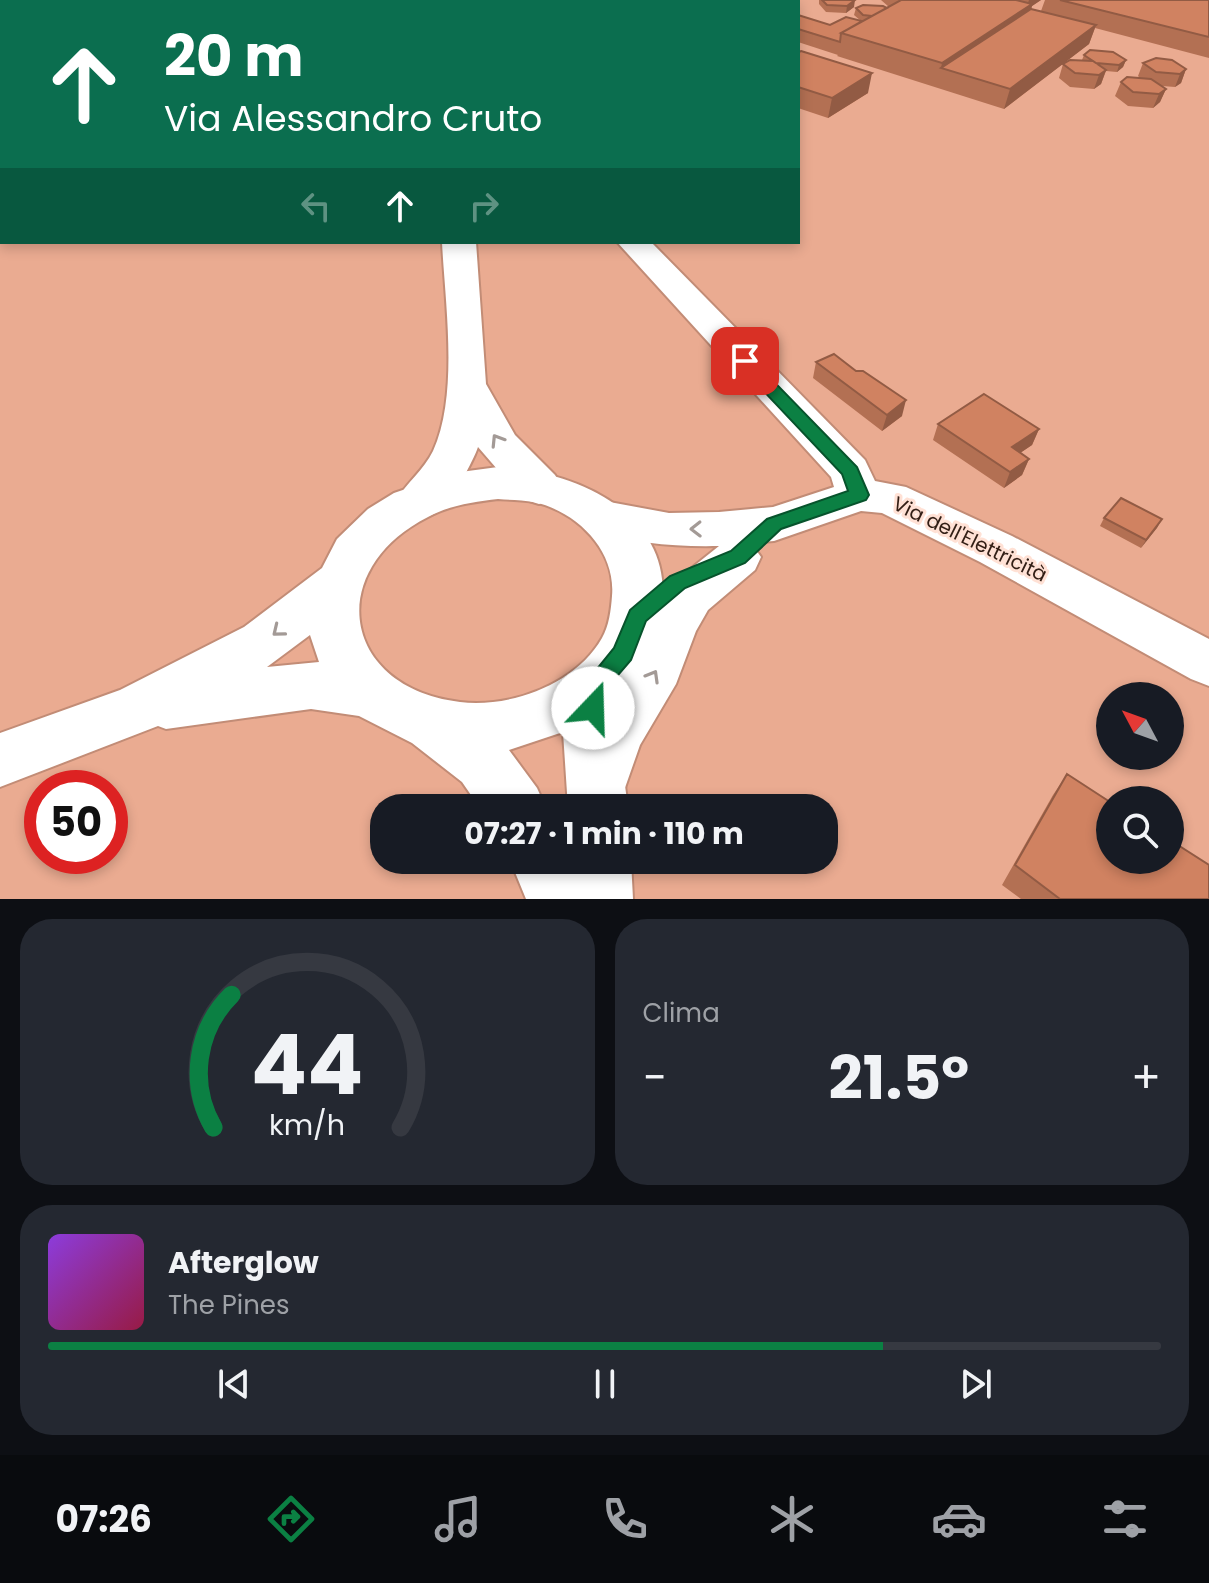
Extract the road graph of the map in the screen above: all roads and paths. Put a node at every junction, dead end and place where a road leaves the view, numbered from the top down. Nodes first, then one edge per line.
1 (459, 244) edge
2 (635, 244) edge
3 (467, 386) junction
4 (539, 487) junction
5 (859, 495) junction
6 (419, 501) junction
7 (604, 518) junction
8 (756, 540) junction
9 (339, 582) junction
10 (638, 616) junction
11 (1209, 664) edge
12 (595, 685) junction
13 (368, 693) junction
14 (139, 708) junction
15 (433, 726) junction
16 (0, 760) edge
17 (506, 794) edge
18 (595, 794) edge
19 (598, 794) edge
20 (547, 874) edge
21 (600, 874) edge
22 (559, 899) edge
23 (601, 899) edge

1 - 3 main road
2 - 5 street
4 -> 3 main road
3 - 6 main road
4 - 6 main road
4 - 7 main road
5 - 8 street
5 - 11 street, Via dell'Elettricità
6 - 9 main road
8 -> 7 street
7 - 10 main road
8 - 10 street
19 -> 8 street
9 - 13 main road
9 -> 14 main road
10 - 12 main road
12 - 15 main road
12 - 18 main road
13 - 14 main road
13 - 15 main road
14 - 16 main road
15 - 17 main road
20 - 22 main road
21 - 23 main road

